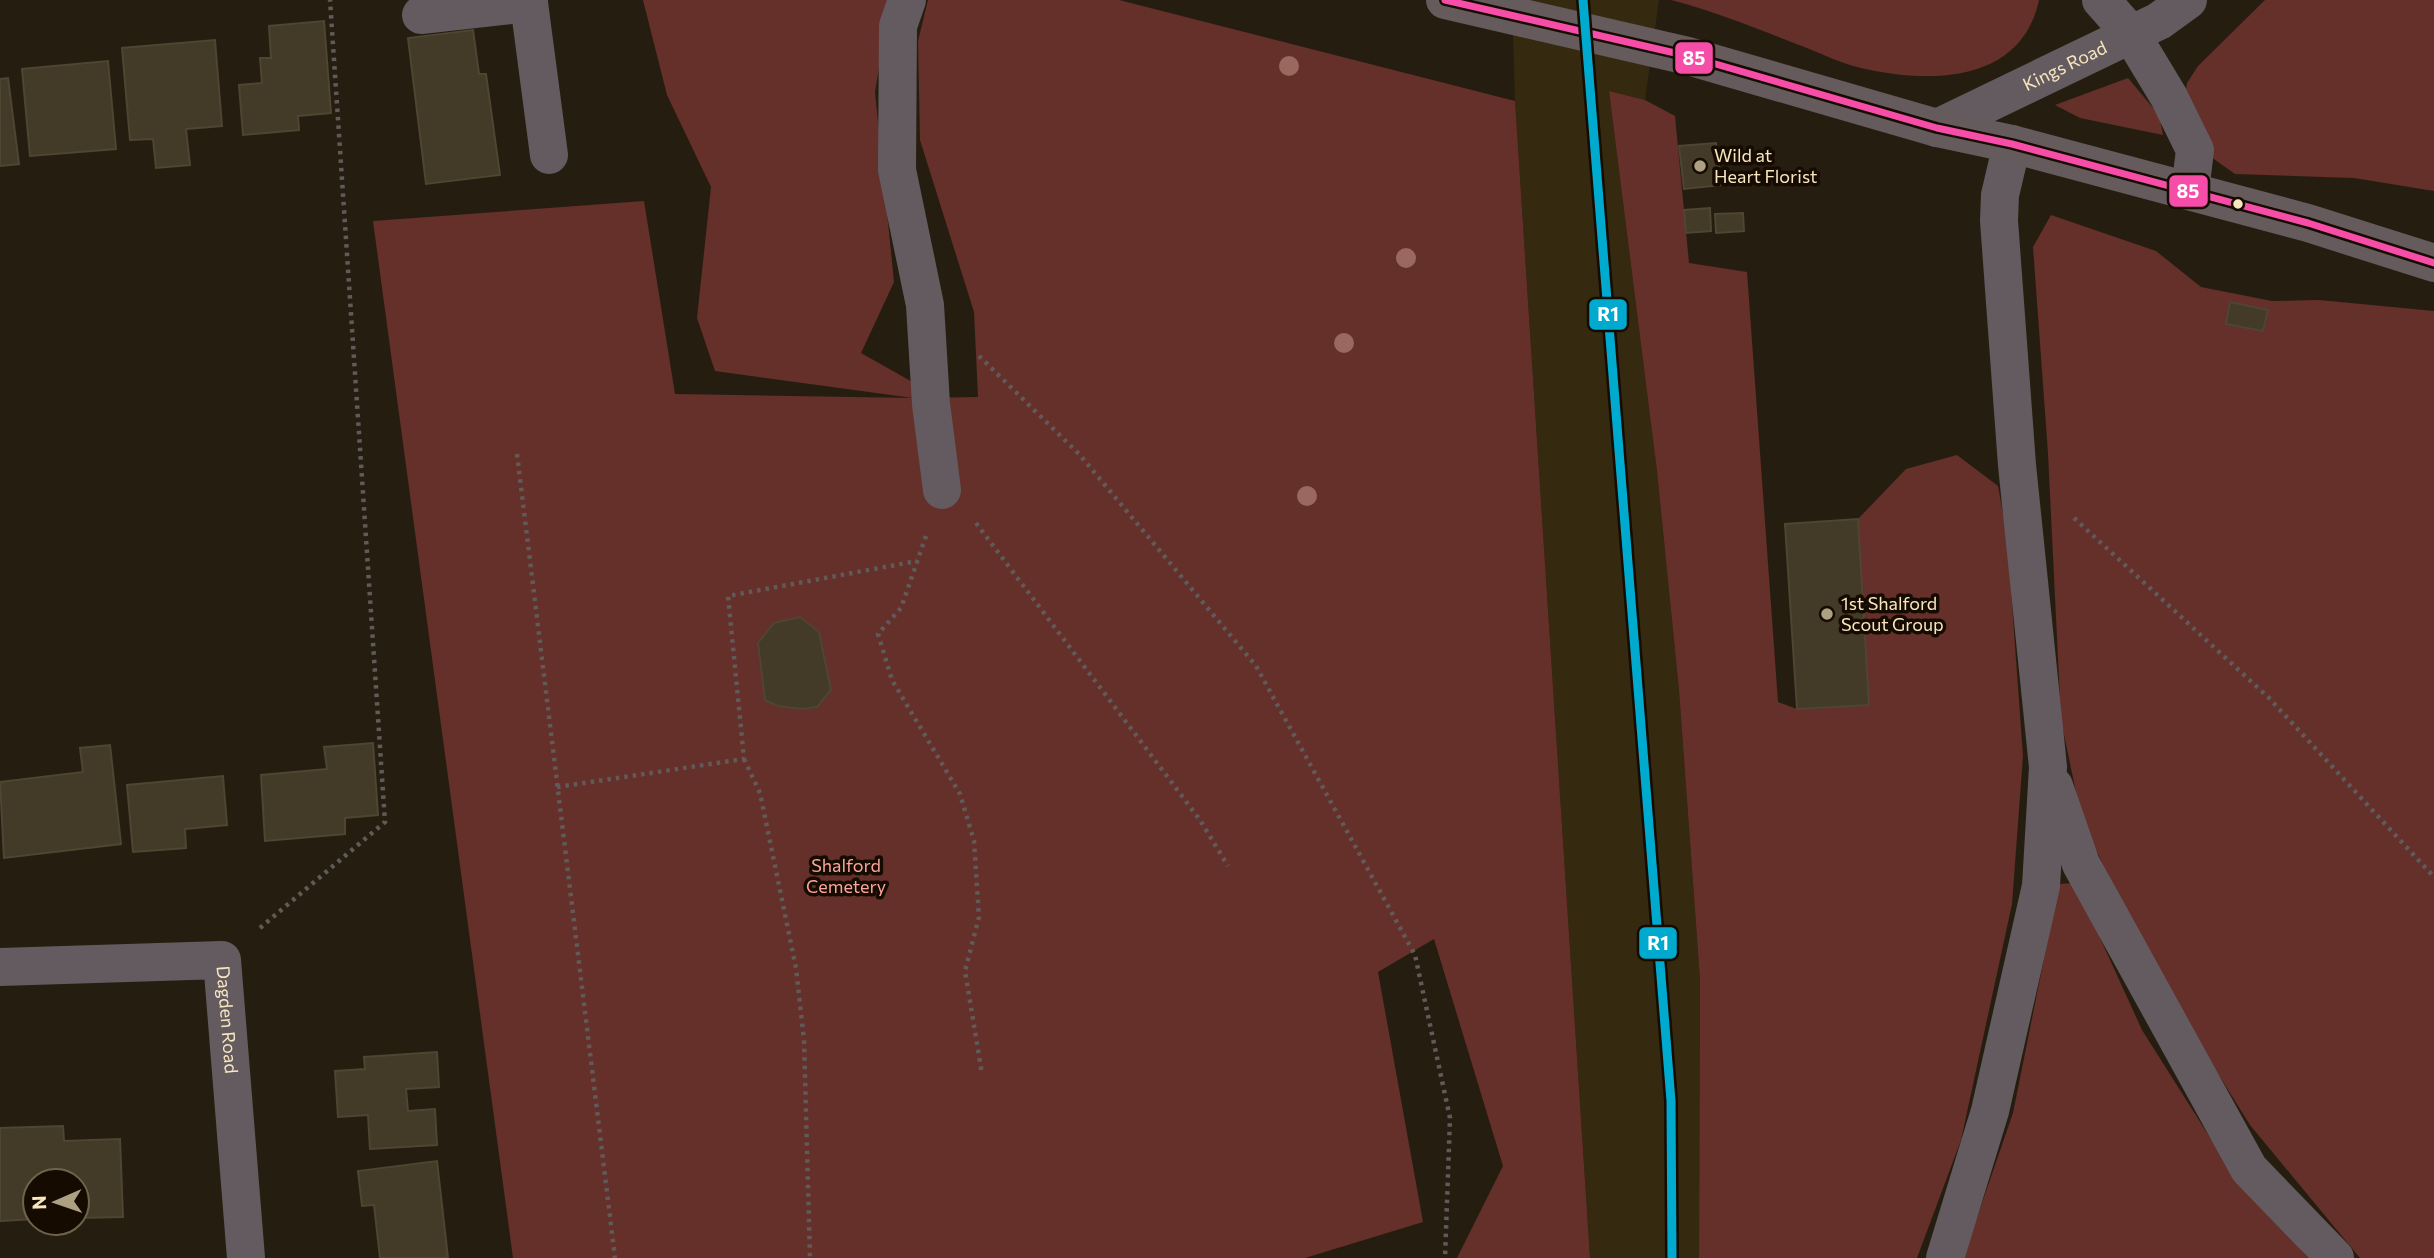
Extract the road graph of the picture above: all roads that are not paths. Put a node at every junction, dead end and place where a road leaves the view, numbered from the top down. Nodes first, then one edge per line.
1 (907, 0) edge
2 (1445, 0) edge
3 (2101, 0) edge
4 (2189, 0) edge
5 (529, 1) edge
6 (421, 15) dead end
7 (2131, 34) junction
8 (1937, 128) junction
9 (2012, 144) junction
10 (549, 155) dead end
11 (2190, 191) junction
12 (2434, 263) edge
13 (942, 490) road end
14 (2048, 767) junction
15 (0, 967) edge
16 (246, 1258) edge
17 (1945, 1258) edge
18 (2335, 1258) edge

1 - 13 street
2 - 8 main road
3 - 7 street
4 - 7 street, Kings Road
5 - 6 street
5 - 10 street
7 - 8 street, Kings Road
7 - 11 street
8 - 9 main road
9 - 11 main road
9 - 14 street
11 - 12 main road
14 - 17 street
14 - 18 street
15 - 16 street, Dagden Road

